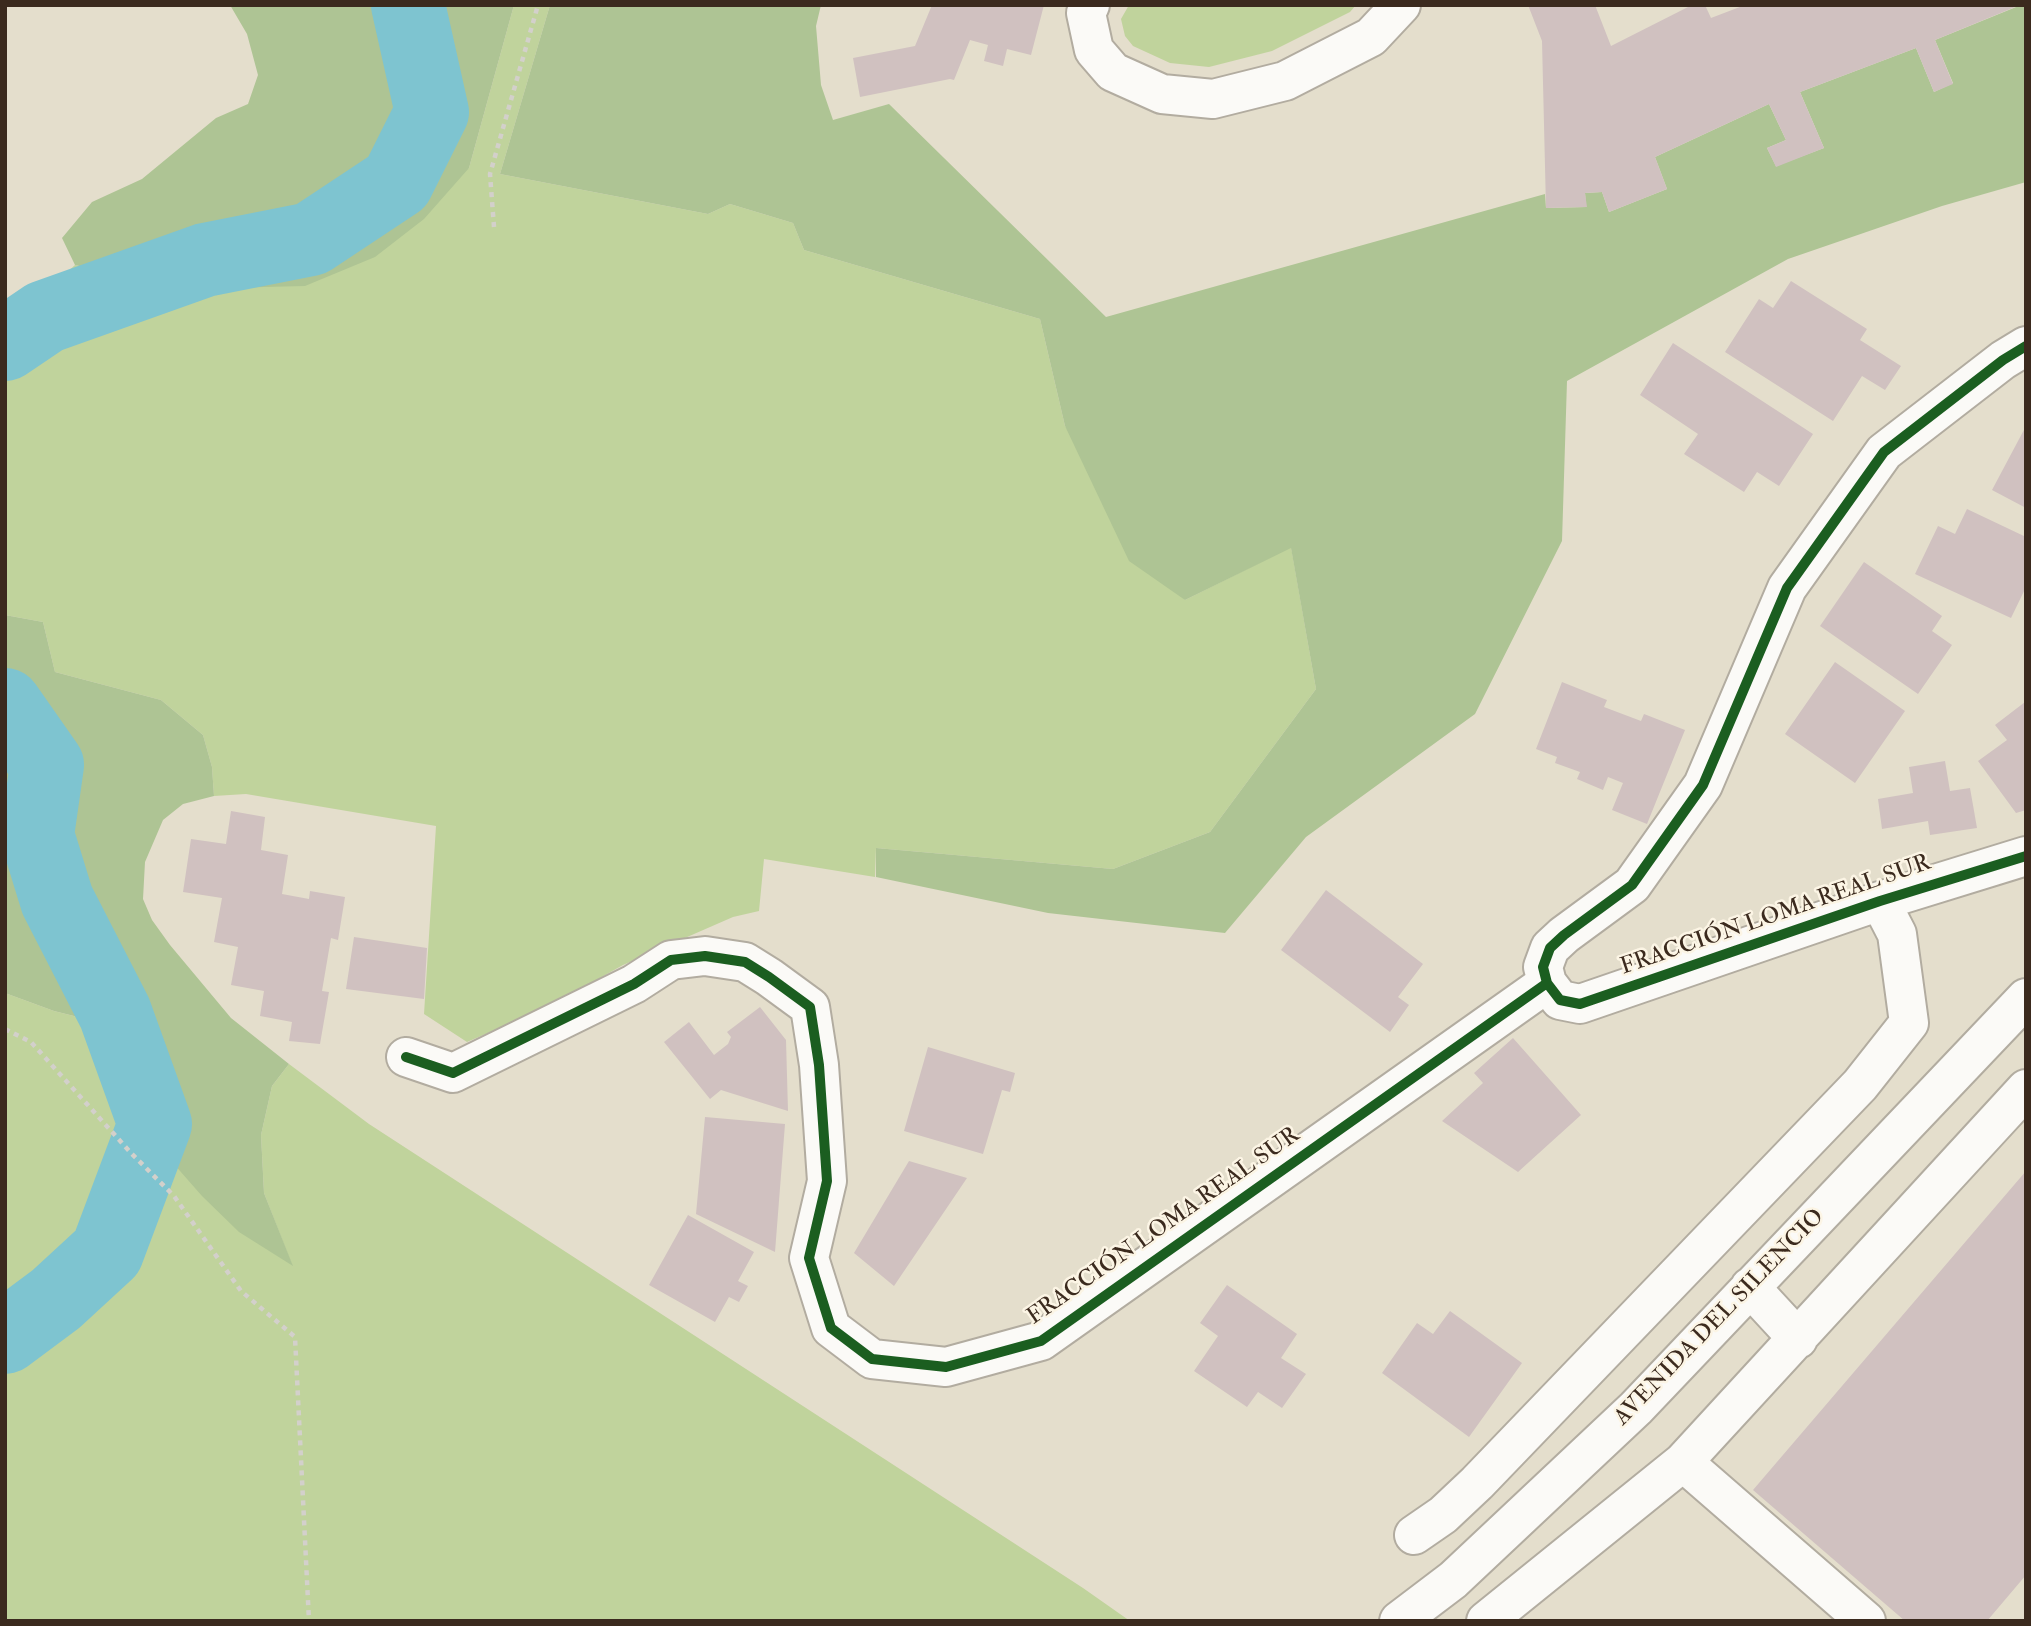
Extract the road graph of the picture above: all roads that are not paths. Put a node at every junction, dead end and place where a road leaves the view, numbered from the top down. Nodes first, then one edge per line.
1 (1090, 5) edge
2 (1401, 5) edge
3 (2026, 346) edge
4 (2020, 865) edge
5 (1880, 901) junction
6 (1547, 983) junction
7 (2026, 998) edge
8 (406, 1057) dead end
9 (2026, 1089) edge
10 (1750, 1287) junction
11 (1798, 1339) junction
12 (1683, 1462) junction
13 (1414, 1535) dead end
14 (1399, 1621) edge
15 (1486, 1621) edge
16 (1866, 1621) edge

1 - 2 street
3 - 6 street
4 - 5 street, FRACCIÓN LOMA REAL SUR
5 - 6 street, FRACCIÓN LOMA REAL SUR
5 - 13 street
6 - 8 street, FRACCIÓN LOMA REAL SUR
7 - 10 street, AVENIDA DEL SILENCIO
9 - 11 street
10 - 11 street
10 - 14 street, AVENIDA DEL SILENCIO
11 - 12 street
12 - 15 street
12 - 16 street

